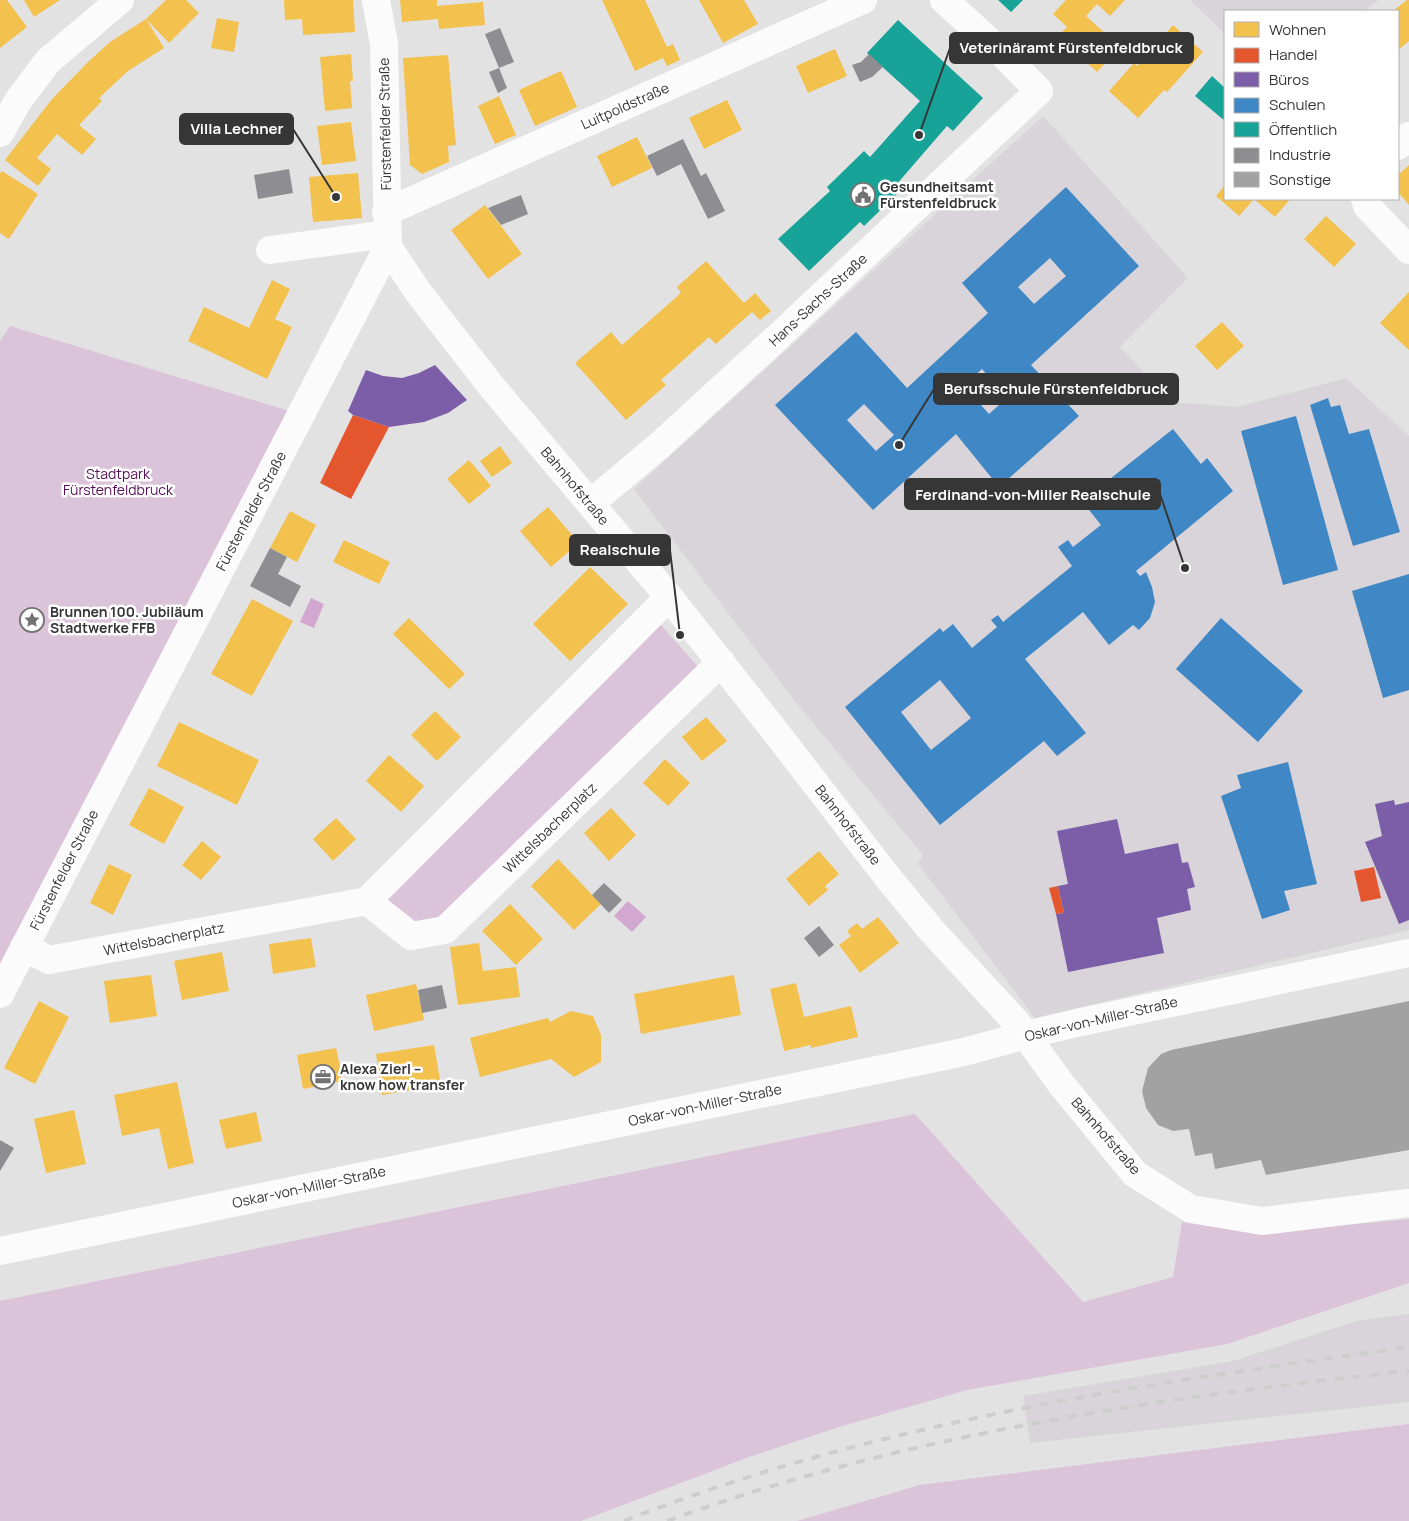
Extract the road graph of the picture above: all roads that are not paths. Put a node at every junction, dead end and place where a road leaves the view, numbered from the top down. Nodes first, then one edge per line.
1 (120, 0) edge
2 (376, 0) edge
3 (863, 0) edge
4 (944, 0) edge
5 (0, 133) edge
6 (1409, 136) edge
7 (1399, 145) edge
8 (1365, 200) edge
9 (387, 231) junction
10 (270, 250) dead end
11 (1409, 250) edge
12 (591, 503) junction
13 (668, 597) junction
14 (722, 663) junction
15 (367, 901) junction
16 (24, 947) junction
17 (1409, 953) edge
18 (0, 994) edge
19 (1026, 1035) junction
20 (1409, 1203) edge
21 (0, 1251) edge

1 - 5 street
2 - 9 street, Fürstenfelder Straße
3 - 9 street, Luitpoldstraße
4 - 12 street, Hans-Sachs-Straße
6 - 7 street
8 - 11 street
9 - 10 street, Luitpoldstraße
9 - 12 street, Bahnhofstraße
9 - 16 street, Fürstenfelder Straße
12 - 13 street, Bahnhofstraße
13 - 14 street, Bahnhofstraße
13 - 15 street
14 - 15 street, Wittelsbacherplatz
14 - 19 street, Bahnhofstraße
15 - 16 street, Wittelsbacherplatz
16 - 18 street, Fürstenfelder Straße
17 - 19 street, Oskar-von-Miller-Straße
19 - 20 street, Bahnhofstraße
19 - 21 street, Oskar-von-Miller-Straße

